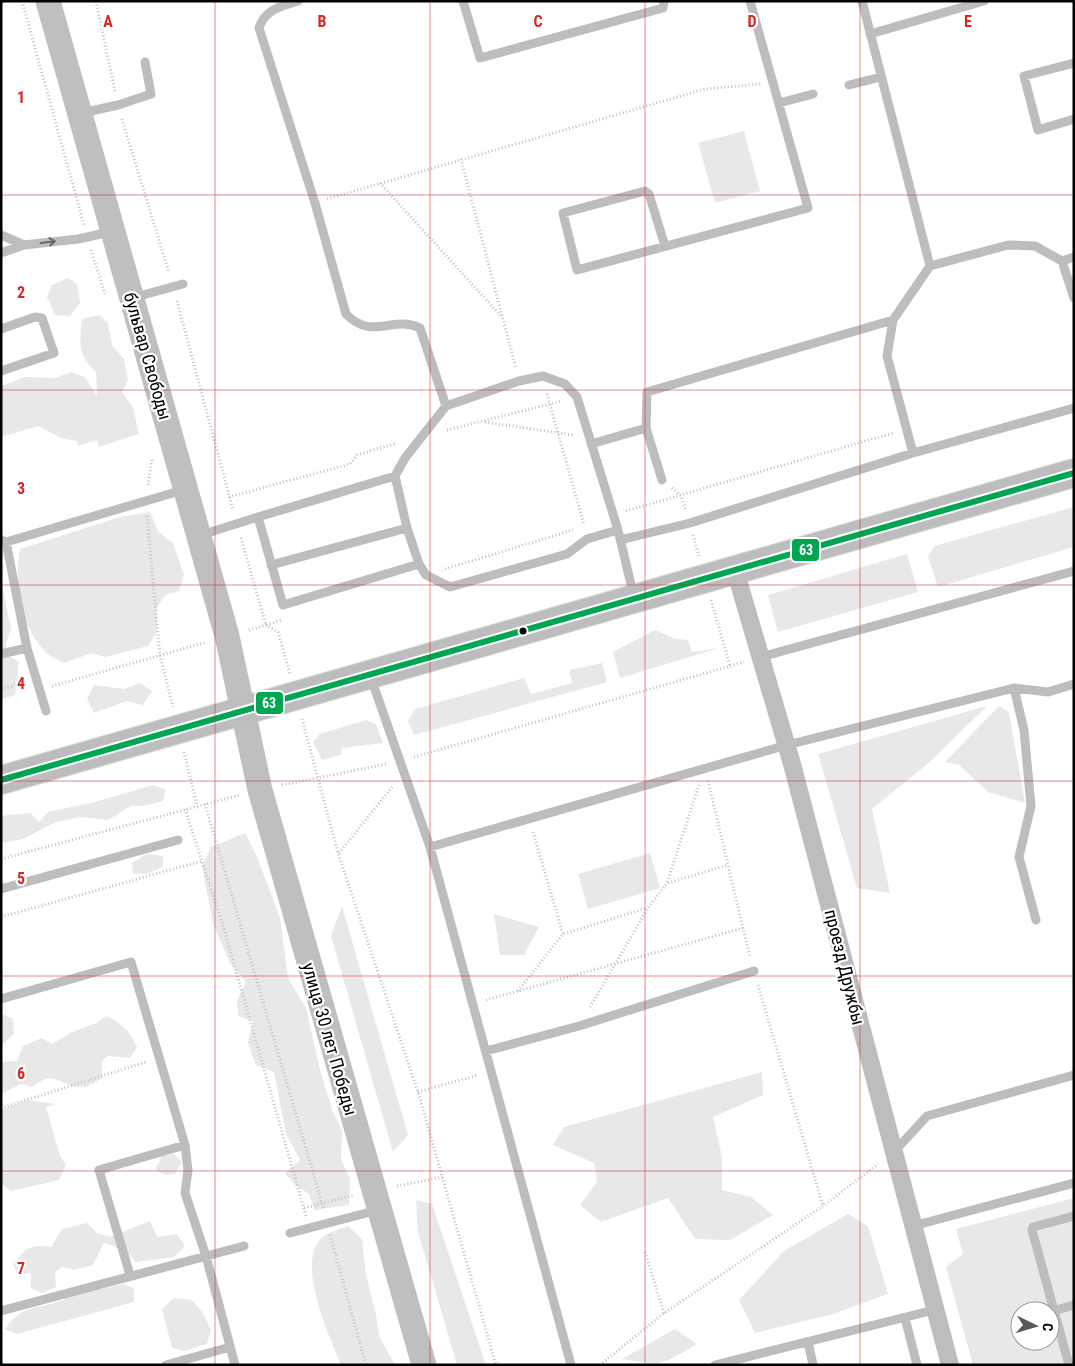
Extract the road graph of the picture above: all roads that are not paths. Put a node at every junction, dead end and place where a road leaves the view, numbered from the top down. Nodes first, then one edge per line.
1 (48, 1) edge
2 (298, 1) edge
3 (463, 1) edge
4 (664, 1) edge
5 (750, 1) edge
6 (862, 1) edge
7 (984, 1) edge
8 (870, 34) junction
9 (145, 62) dead end
10 (1074, 63) edge
11 (881, 77) junction
12 (849, 85) dead end
13 (813, 94) dead end
14 (779, 103) junction
15 (79, 114) junction
16 (1074, 119) edge
17 (112, 231) junction
18 (1, 235) edge
19 (24, 245) junction
20 (665, 246) junction
21 (1, 253) edge
22 (1074, 257) edge
23 (1062, 261) junction
24 (930, 266) junction
25 (183, 284) dead end
26 (132, 298) junction
27 (1074, 298) edge
28 (893, 320) junction
29 (1, 329) edge
30 (1, 371) edge
31 (446, 406) junction
32 (1074, 408) edge
33 (646, 428) junction
34 (590, 440) junction
35 (913, 453) junction
36 (1074, 473) edge
37 (395, 476) junction
38 (662, 480) dead end
39 (186, 489) junction
40 (258, 518) junction
41 (407, 528) junction
42 (618, 530) junction
43 (199, 536) junction
44 (620, 540) junction
45 (3, 541) edge
46 (419, 564) junction
47 (271, 565) junction
48 (735, 570) junction
49 (1074, 571) edge
50 (634, 600) junction
51 (27, 648) junction
52 (1, 654) edge
53 (761, 657) junction
54 (370, 675) junction
55 (1074, 684) edge
56 (1014, 688) junction
57 (46, 711) dead end
58 (243, 712) junction
59 (787, 745) junction
60 (1, 780) edge
61 (178, 840) dead end
62 (430, 847) junction
63 (1, 889) edge
64 (1036, 920) dead end
65 (754, 971) road end
66 (1, 999) edge
67 (486, 1050) junction
68 (1074, 1075) edge
69 (185, 1145) junction
70 (893, 1153) junction
71 (1074, 1183) edge
72 (378, 1210) junction
73 (1074, 1216) edge
74 (913, 1226) junction
75 (290, 1233) dead end
76 (244, 1246) dead end
77 (206, 1256) junction
78 (130, 1275) junction
79 (1051, 1301) edge
80 (1074, 1304) edge
81 (1060, 1309) edge
82 (934, 1310) junction
83 (1, 1311) edge
84 (904, 1318) junction
85 (1060, 1334) edge
86 (808, 1342) junction
87 (230, 1347) junction
88 (166, 1365) edge
89 (235, 1365) edge
90 (424, 1365) edge
91 (571, 1365) edge
92 (715, 1365) edge
93 (813, 1365) edge
94 (917, 1365) edge
95 (950, 1365) edge
96 (1068, 1365) edge

1 - 15 main road, бульвар Свободы
2 - 31 lane
3 - 4 lane
5 - 14 lane
6 - 8 lane
7 - 8 lane
8 - 11 lane
9 - 15 lane
10 - 16 lane
11 - 12 lane
11 - 24 lane
13 - 14 lane
14 - 20 lane
15 - 17 main road, бульвар Свободы
19 -> 17 lane
17 - 26 main road, бульвар Свободы
18 - 19 lane
19 - 21 lane
20 - 20 lane
22 - 23 lane
23 - 24 lane
23 - 27 lane
24 - 28 lane
25 - 26 lane
26 - 39 main road, бульвар Свободы
28 - 33 lane
28 - 35 lane
29 - 30 lane
31 - 34 lane
31 - 37 lane
32 - 35 lane
33 - 34 lane
33 - 38 lane
34 - 42 lane
35 - 44 lane
36 - 48 main road
37 - 40 lane
37 - 41 lane
39 - 43 main road, бульвар Свободы
39 - 45 lane
40 - 43 lane
40 - 47 lane
41 - 46 lane
41 - 47 lane
42 - 44 lane
42 - 46 lane
43 - 58 main road, бульвар Свободы
44 - 50 lane
45 - 51 lane
46 - 47 lane
48 - 50 main road
48 - 53 street, проезд Дружбы
49 - 53 lane
50 - 54 main road
51 - 52 lane
51 - 57 lane
53 - 59 street, проезд Дружбы
54 - 58 main road
54 - 62 lane
55 - 56 lane
56 - 59 lane
56 - 64 lane
58 - 60 main road
58 - 72 main road, улица 30 лет Победы
59 - 62 lane
59 - 70 street, проезд Дружбы
61 - 63 lane
62 - 67 lane
65 - 67 lane
66 - 69 lane
67 - 91 lane
68 - 70 lane
69 - 77 lane
69 - 78 lane
70 - 74 street, проезд Дружбы
71 - 74 lane
72 - 75 lane
72 - 90 main road, улица 30 лет Победы
73 - 79 lane
74 - 82 street, проезд Дружбы
76 - 77 lane
77 - 78 lane
77 - 87 lane
78 - 83 lane
80 - 81 lane
82 - 84 lane
82 - 95 street, проезд Дружбы
84 - 86 lane
84 - 94 lane
85 - 96 lane
86 - 92 lane
86 - 93 lane
87 - 88 lane
87 - 89 lane

